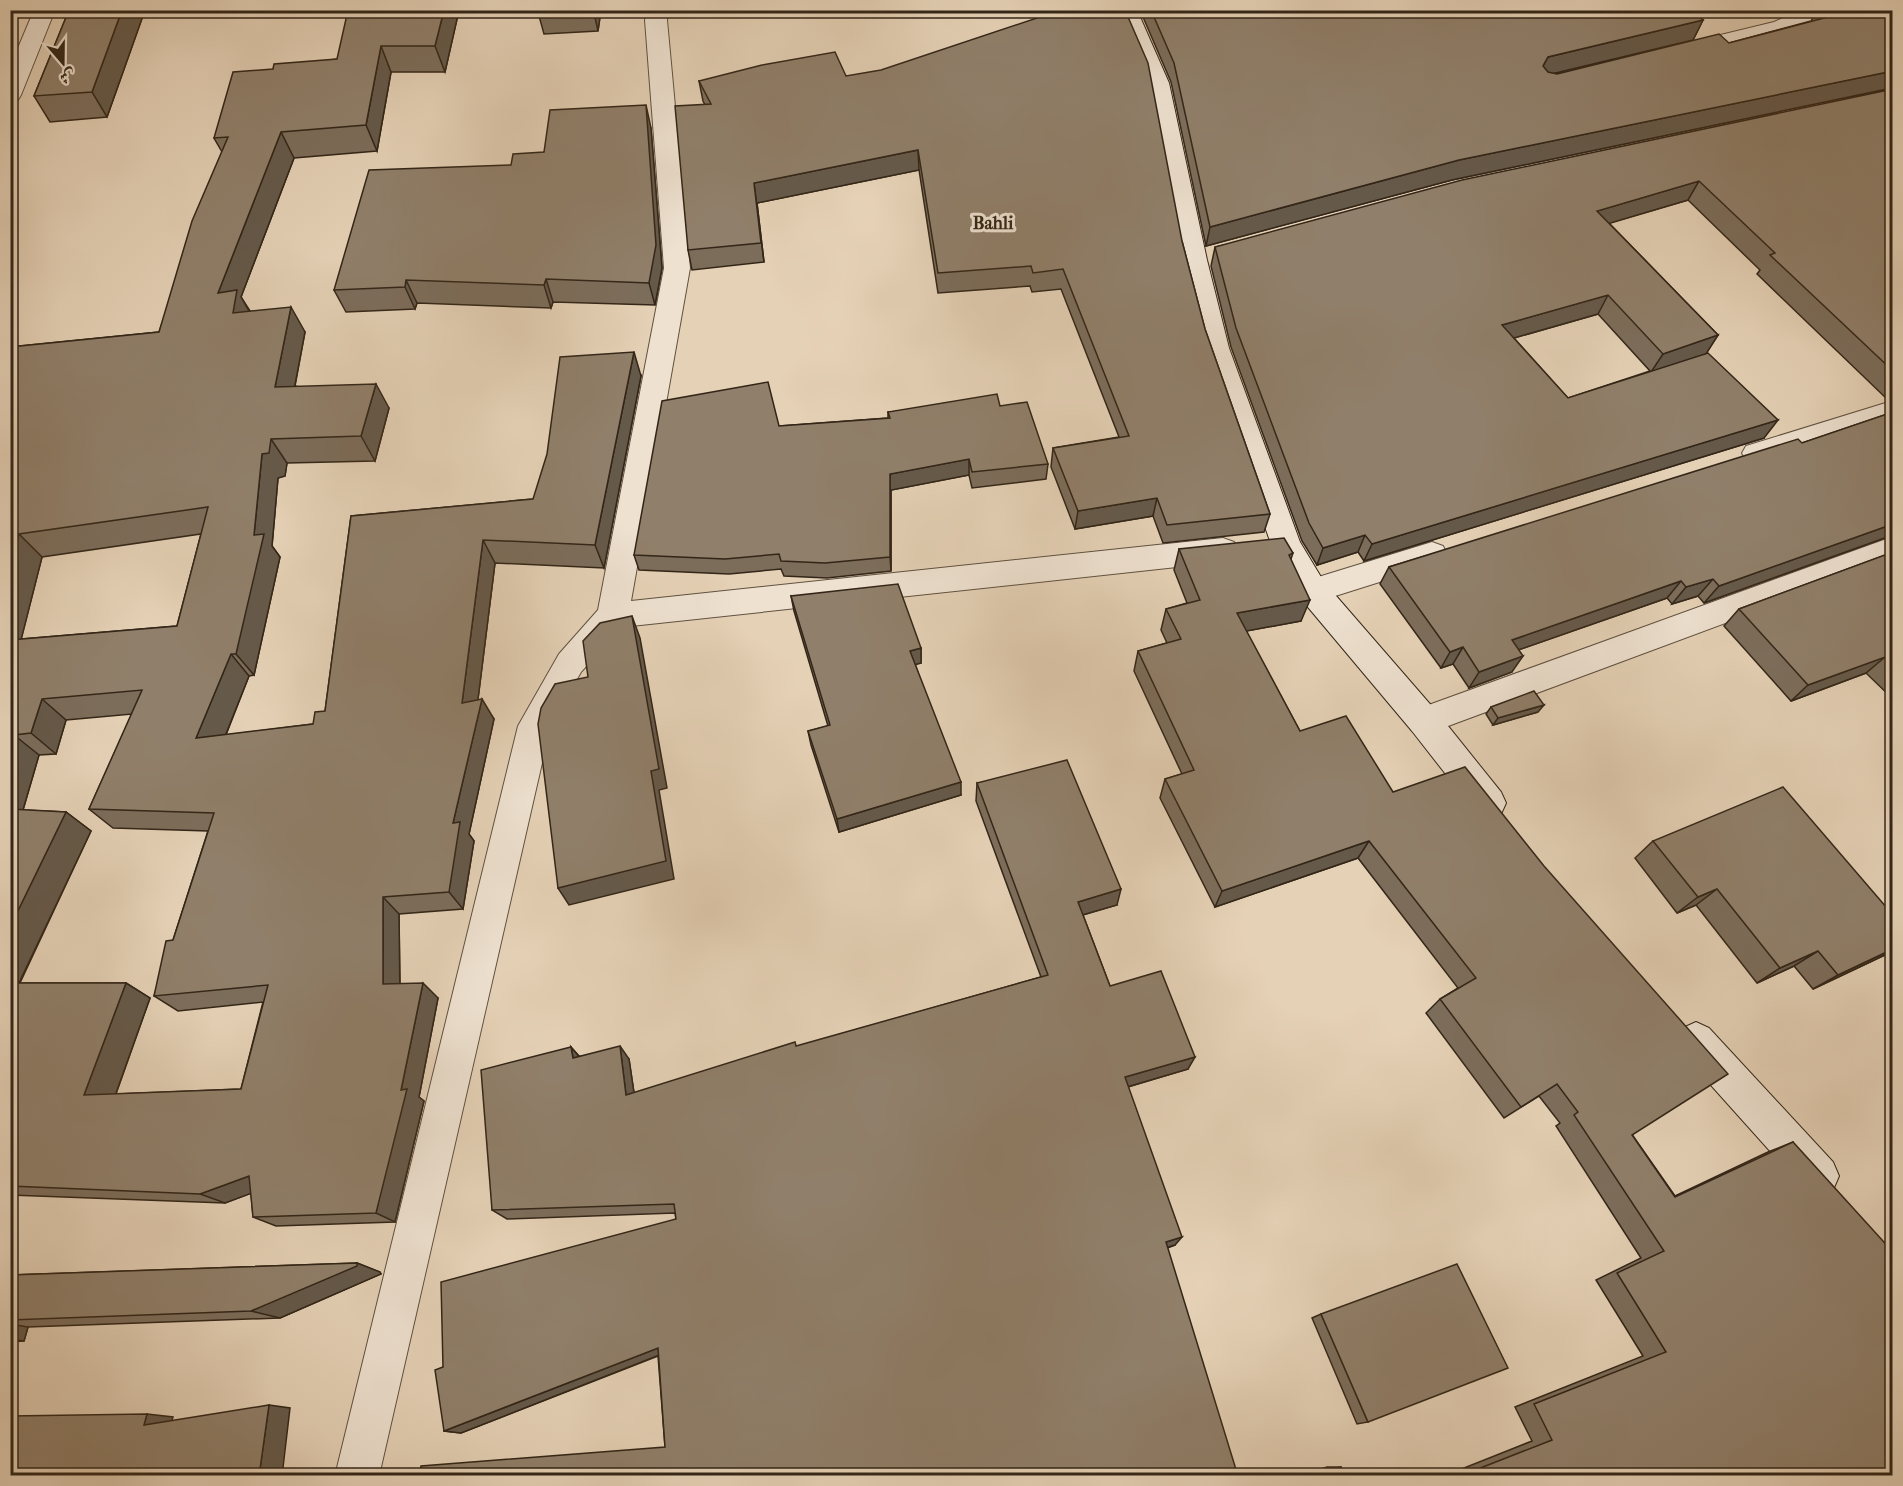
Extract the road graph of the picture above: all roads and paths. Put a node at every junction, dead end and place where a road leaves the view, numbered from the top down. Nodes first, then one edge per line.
1 (45, 10) edge
2 (659, 10) edge
3 (1126, 10) edge
4 (1819, 10) edge
5 (1665, 56) edge
6 (10, 95) edge
7 (1893, 411) edge
8 (1733, 460) edge
9 (1461, 545) edge
10 (1266, 546) junction
11 (1893, 549) edge
12 (1313, 591) junction
13 (613, 615) junction
14 (1424, 721) junction
15 (1505, 824) edge
16 (1677, 1020) edge
17 (1837, 1196) edge
18 (357, 1476) edge

1 - 6 street
2 - 13 street
3 - 10 street
4 - 5 street
7 - 8 street
9 - 12 street
10 - 12 street
10 - 13 street
11 - 14 street
12 - 14 street
13 - 18 street
14 - 15 street
16 - 17 street

